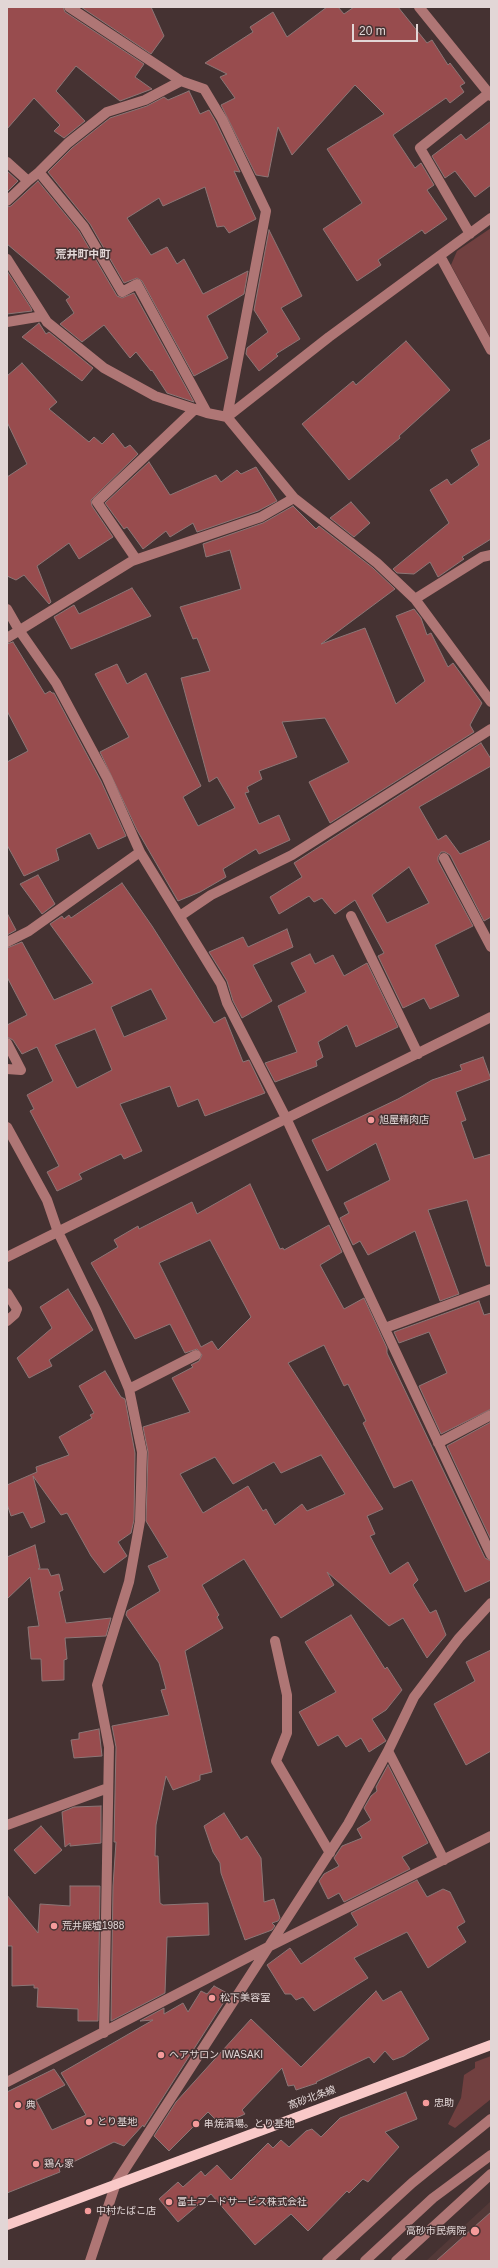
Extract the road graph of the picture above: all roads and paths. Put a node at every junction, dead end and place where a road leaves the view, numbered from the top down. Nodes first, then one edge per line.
1 (69, 7) edge
2 (419, 7) edge
3 (181, 81) junction
4 (490, 94) edge
5 (7, 162) edge
6 (39, 172) junction
7 (28, 181) junction
8 (7, 201) edge
9 (491, 218) edge
10 (470, 234) junction
11 (440, 256) junction
12 (7, 259) edge
13 (43, 316) junction
14 (7, 322) edge
15 (491, 350) edge
16 (195, 409) junction
17 (207, 413) junction
18 (226, 417) junction
19 (294, 498) junction
20 (491, 555) edge
21 (136, 560) junction
22 (415, 599) junction
23 (7, 609) edge
24 (19, 630) junction
25 (7, 638) edge
26 (491, 702) edge
27 (491, 729) edge
28 (140, 852) junction
29 (444, 858) dead end
30 (180, 916) junction
31 (351, 916) dead end
32 (7, 942) edge
33 (491, 947) edge
34 (491, 1017) edge
35 (7, 1043) edge
36 (418, 1054) junction
37 (7, 1069) edge
38 (287, 1120) junction
39 (7, 1127) edge
40 (58, 1232) junction
41 (7, 1257) edge
42 (491, 1289) edge
43 (7, 1293) edge
44 (7, 1321) edge
45 (385, 1328) junction
46 (196, 1355) dead end
47 (129, 1390) junction
48 (491, 1415) edge
49 (438, 1443) junction
50 (491, 1555) edge
51 (491, 1603) edge
52 (276, 1640) dead end
53 (388, 1751) junction
54 (108, 1788) junction
55 (7, 1825) edge
56 (491, 1836) edge
57 (330, 1853) junction
58 (444, 1860) junction
59 (270, 1946) junction
60 (104, 2033) junction
61 (491, 2045) edge
62 (7, 2082) edge
63 (491, 2119) edge
64 (491, 2155) edge
65 (491, 2174) edge
66 (116, 2183) junction
67 (7, 2225) edge
68 (90, 2261) edge
69 (327, 2261) edge
70 (365, 2261) edge
71 (396, 2261) edge

1 - 3 street
2 - 4 street
3 - 6 street
3 - 18 street
4 - 10 street
5 - 7 street
6 - 7 street
6 - 17 street
7 - 8 street
9 - 10 street
10 - 11 street
11 - 15 street
11 - 18 street
12 - 13 street
13 - 14 street
13 - 16 street
16 - 17 street
16 - 21 street
17 - 18 street
18 - 19 street
19 - 21 street
19 - 22 street
20 - 22 street
21 - 24 street
22 - 26 street
23 - 24 street
24 - 25 street
24 - 28 street
27 - 30 street
28 - 30 street
28 - 32 street
29 - 33 street
30 - 38 street
31 - 36 street
34 - 36 street
35 - 37 street
36 - 38 street
38 - 40 street
38 - 45 street
39 - 40 street
40 - 41 street
40 - 47 street
42 - 45 street
43 - 44 street
45 - 49 street
46 - 47 street
47 - 54 street
48 - 49 street
49 - 50 street
51 - 53 street
52 - 57 street
53 - 57 street
53 - 58 street
54 - 55 street
54 - 60 street
56 - 58 street
57 - 59 street
58 - 59 street
59 - 60 street
59 - 66 street
60 - 62 street
61 - 66 main road, 高砂北条線
63 - 69 street
64 - 70 street
65 - 71 street
66 - 67 main road, 高砂北条線
66 - 68 street

